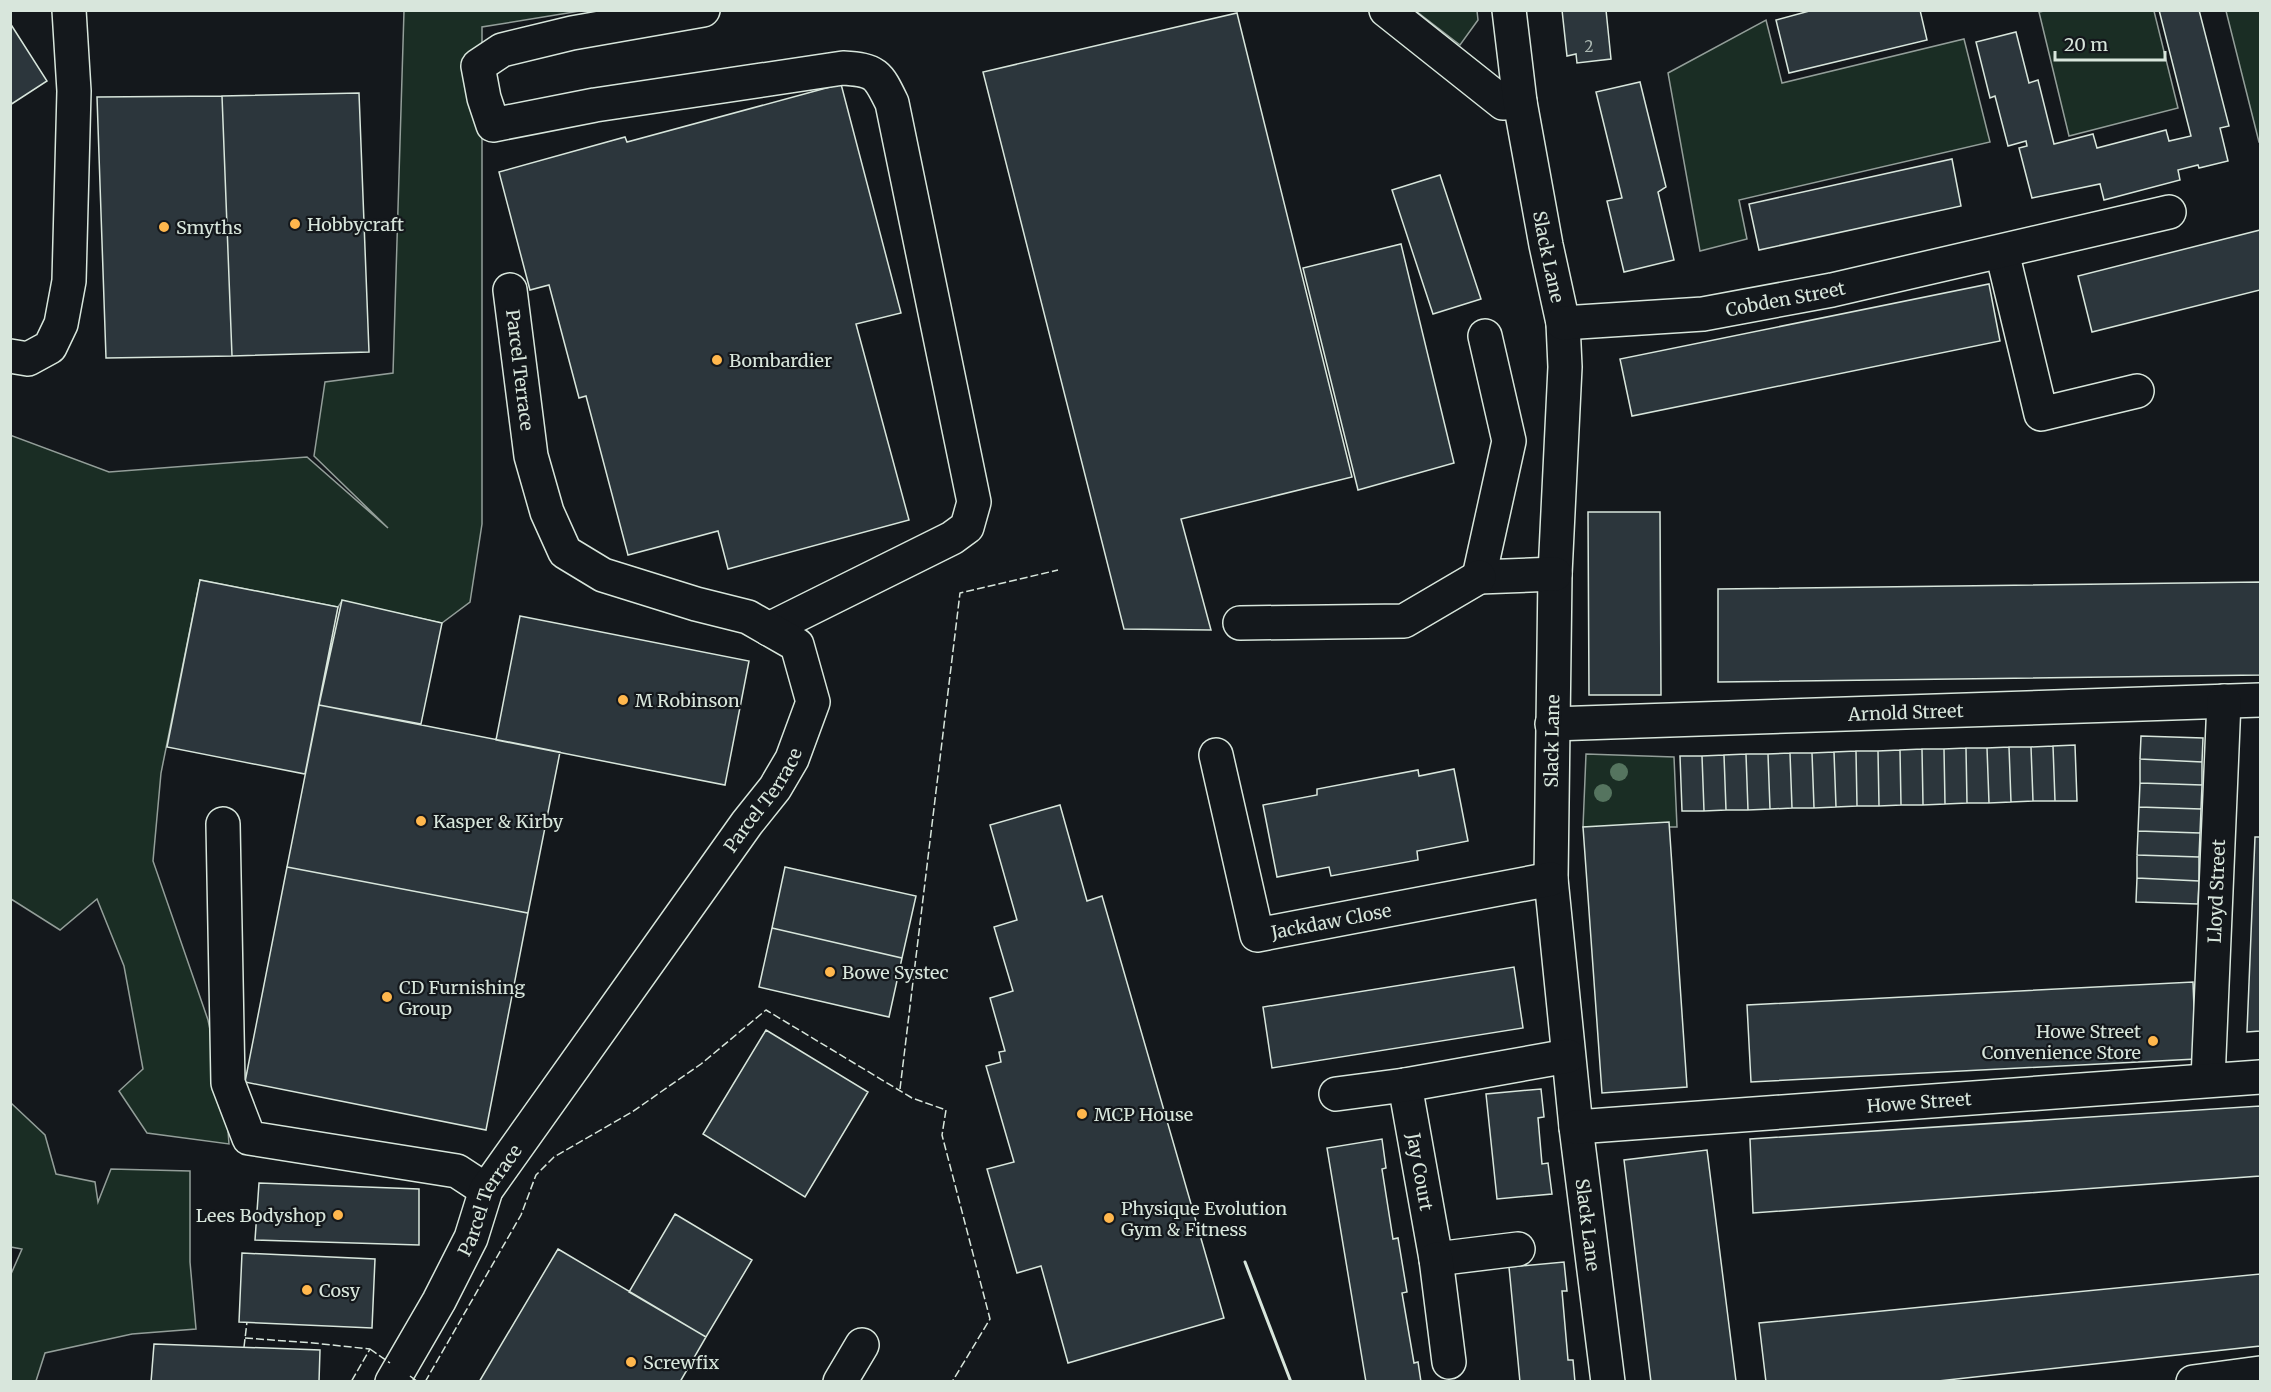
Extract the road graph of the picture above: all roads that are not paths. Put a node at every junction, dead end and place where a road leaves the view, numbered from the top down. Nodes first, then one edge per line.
1 (69, 10) edge
2 (703, 10) edge
3 (1386, 10) edge
4 (1509, 10) edge
5 (1520, 102) junction
6 (2169, 212) dead end
7 (2002, 252) junction
8 (510, 290) dead end
9 (1563, 323) junction
10 (1485, 336) dead end
11 (10, 356) edge
12 (2137, 391) dead end
13 (1555, 574) junction
14 (1479, 577) junction
15 (1240, 623) dead end
16 (769, 629) junction
17 (2260, 700) edge
18 (2224, 701) junction
19 (1552, 724) junction
20 (1216, 755) dead end
21 (223, 824) dead end
22 (1551, 879) junction
23 (1568, 1056) junction
24 (2260, 1077) edge
25 (2208, 1080) junction
26 (1405, 1085) junction
27 (1336, 1094) dead end
28 (1576, 1127) junction
29 (486, 1190) junction
30 (1518, 1249) dead end
31 (1436, 1259) junction
32 (862, 1345) dead end
33 (1449, 1362) dead end
34 (2260, 1373) edge
35 (395, 1375) edge
36 (840, 1382) edge
37 (1608, 1382) edge
38 (2193, 1382) edge

1 - 11 street
2 - 16 street
3 - 5 street
4 - 5 street, Slack Lane
5 - 9 street, Slack Lane
6 - 7 street, Cobden Street
7 - 9 street, Cobden Street
7 - 12 street
8 - 16 street, Parcel Terrace
9 - 13 street, Slack Lane
10 - 14 street
13 - 14 street
13 - 19 street, Slack Lane
14 - 15 street
16 - 29 street, Parcel Terrace
17 - 18 street, Arnold Street
18 - 19 street, Arnold Street
18 - 25 street, Lloyd Street
19 - 22 street, Slack Lane
20 - 22 street, Jackdaw Close
21 - 29 street
22 - 23 street, Slack Lane
23 - 26 street
23 - 28 street, Slack Lane
24 - 25 street, Howe Street
25 - 28 street, Howe Street
26 - 27 street
26 - 31 street, Jay Court
28 - 37 street, Slack Lane
29 - 35 street, Parcel Terrace
30 - 31 street
31 - 33 street, Jay Court
32 - 36 street
34 - 38 street

